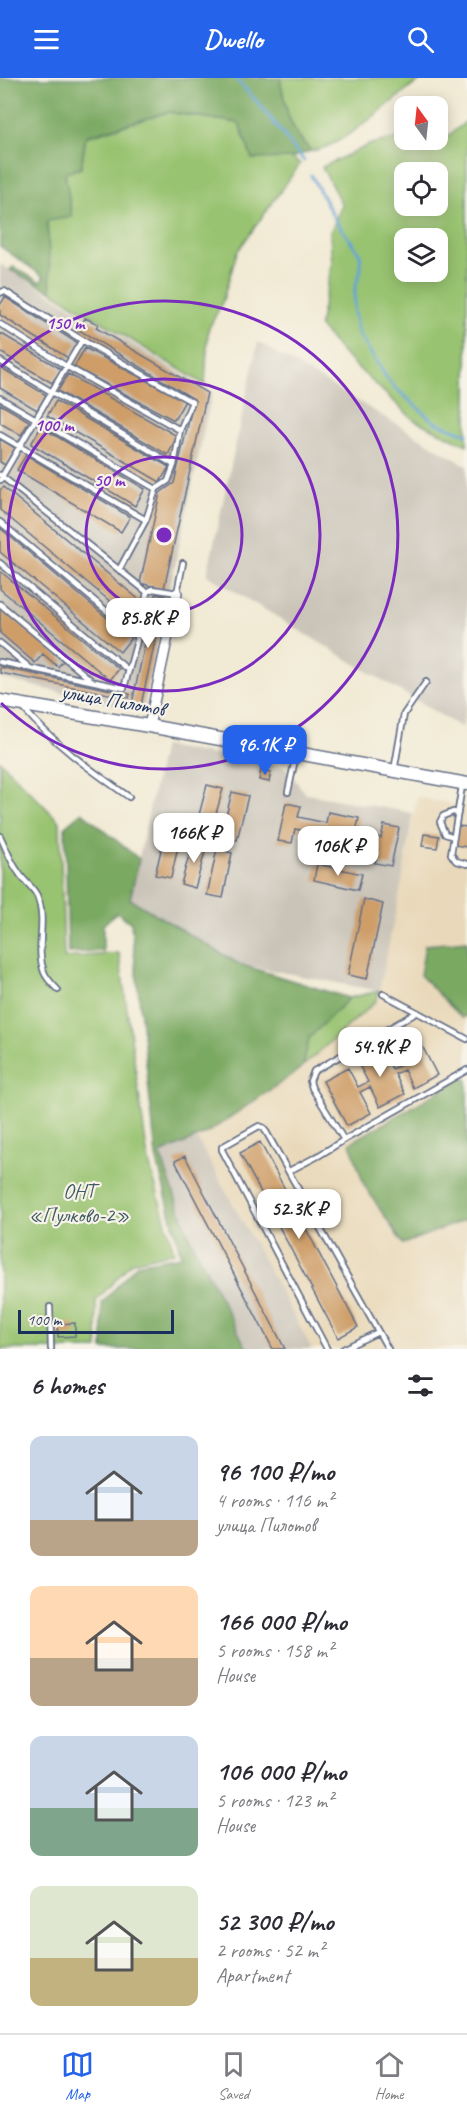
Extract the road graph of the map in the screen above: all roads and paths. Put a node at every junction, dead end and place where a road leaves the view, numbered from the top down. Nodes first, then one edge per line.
1 (0, 293) edge
2 (0, 324) edge
3 (82, 340) junction
4 (0, 361) edge
5 (66, 366) junction
6 (51, 393) junction
7 (0, 398) edge
8 (36, 420) junction
9 (180, 430) junction
10 (0, 435) edge
11 (20, 447) junction
12 (174, 465) junction
13 (1, 477) edge
14 (156, 489) junction
15 (146, 520) junction
16 (0, 522) edge
17 (0, 563) edge
18 (183, 563) dead end
19 (119, 570) junction
20 (147, 592) junction
21 (177, 593) junction
22 (0, 604) edge
23 (138, 637) junction
24 (0, 643) edge
25 (0, 663) edge
26 (31, 669) junction
27 (128, 670) junction
28 (93, 681) junction
29 (426, 682) dead end
30 (0, 701) edge
31 (20, 705) junction
32 (149, 726) junction
33 (296, 753) junction
34 (394, 771) junction
35 (465, 783) edge
36 (288, 792) dead end
37 (129, 797) dead end
38 (458, 813) junction
39 (0, 836) edge
40 (454, 837) junction
41 (467, 864) edge
42 (58, 990) dead end
43 (383, 994) dead end
44 (416, 1013) junction
45 (467, 1039) edge
46 (467, 1070) edge
47 (344, 1140) junction
48 (288, 1171) junction
49 (50, 1307) dead end
50 (378, 1332) junction
51 (51, 1349) edge
52 (327, 1349) edge
53 (344, 1349) edge
54 (387, 1349) edge

1 - 3 lane
2 - 5 lane
3 - 5 lane
3 - 9 lane
4 - 6 lane
5 - 6 lane
5 - 9 lane
6 - 8 lane
6 - 12 lane
7 - 8 lane
8 - 11 lane
8 - 14 lane
9 - 12 lane
10 - 11 lane
11 - 13 lane
11 - 15 lane
12 - 14 lane
13 - 19 lane
14 - 15 lane
15 - 19 lane
16 - 23 lane
17 - 27 lane
18 - 21 lane
19 - 20 lane
20 - 21 lane
20 - 23 lane
21 - 32 street
22 - 28 lane
23 - 27 lane
24 - 26 lane
25 - 26 lane
26 - 28 lane
27 - 28 lane
29 - 34 lane
30 - 31 street, улица Пилотов
31 - 32 street, улица Пилотов
31 - 37 lane
32 - 33 street, улица Пилотов
33 - 34 street, улица Пилотов
33 - 36 lane
34 - 35 street, улица Пилотов
35 - 38 lane
38 - 40 lane
38 - 40 lane
39 - 42 lane
40 - 41 lane
43 - 44 lane
44 - 45 lane
44 - 47 lane
46 - 47 lane
47 - 48 lane
48 - 50 lane
48 - 52 lane
49 - 51 lane
50 - 53 lane
50 - 54 lane

